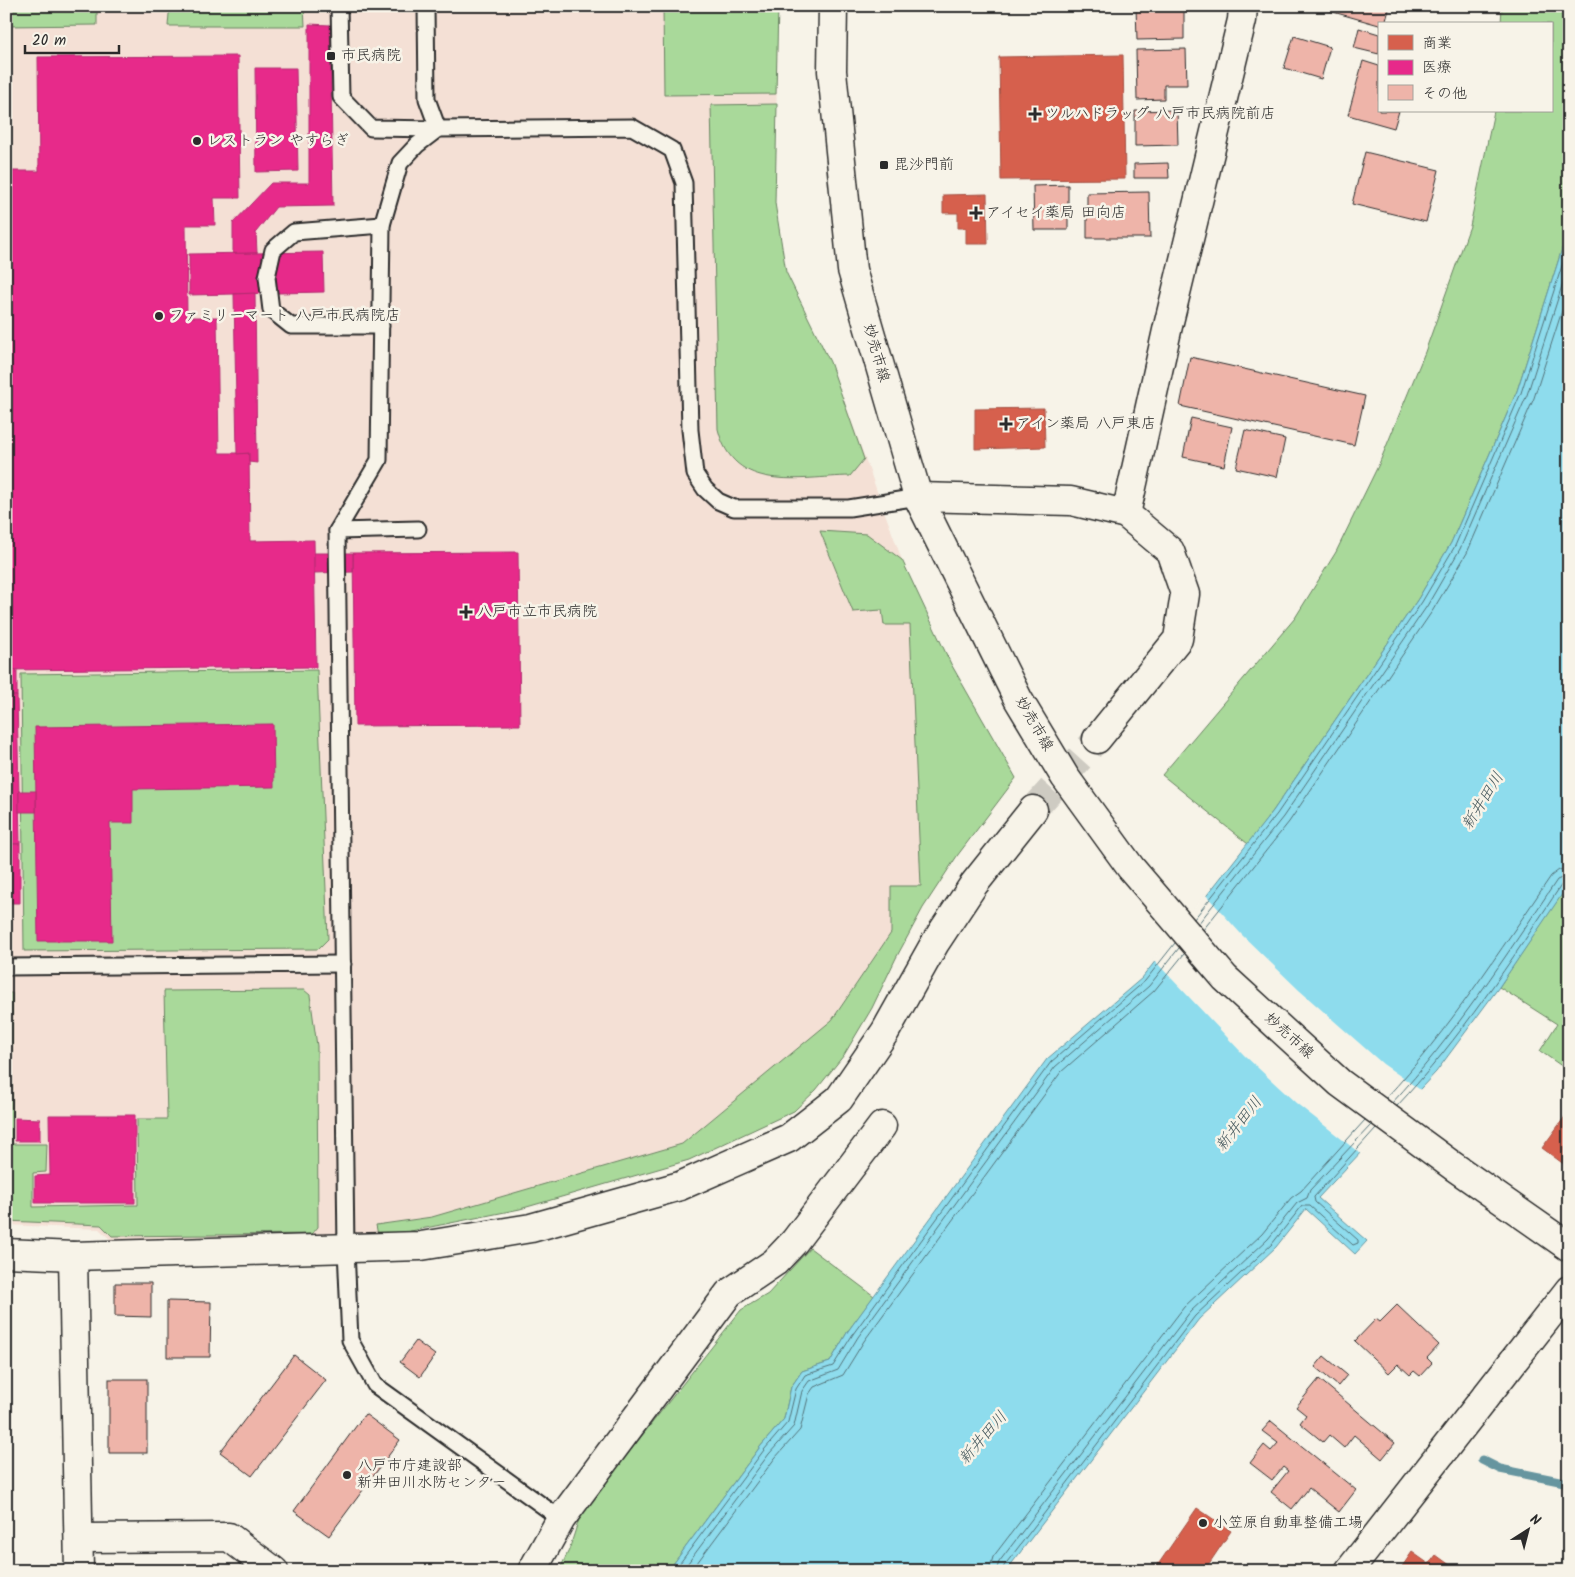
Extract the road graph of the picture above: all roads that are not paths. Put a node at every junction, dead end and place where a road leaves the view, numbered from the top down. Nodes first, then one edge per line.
1 (339, 6) edge
2 (426, 6) edge
3 (833, 6) edge
4 (1243, 6) edge
5 (438, 129) junction
6 (382, 225) junction
7 (381, 326) junction
8 (918, 497) junction
9 (1126, 514) junction
10 (418, 529) dead end
11 (337, 531) junction
12 (1097, 739) tunnel mouth
13 (1033, 810) tunnel mouth
14 (343, 964) junction
15 (6, 967) edge
16 (882, 1126) dead end
17 (1569, 1247) edge
18 (346, 1250) junction
19 (6, 1253) edge
20 (73, 1256) junction
21 (1569, 1290) edge
22 (561, 1519) junction
23 (79, 1538) junction
24 (79, 1571) edge
25 (274, 1571) edge
26 (532, 1571) edge
27 (1349, 1571) edge

1 - 5 lane
2 - 5 lane
3 - 8 street, 妙売市線
4 - 9 street
5 - 6 lane
5 - 8 lane
6 - 7 lane
6 - 7 lane
7 - 11 lane
8 - 9 street
8 - 17 street, 妙売市線
9 - 12 street
10 - 11 lane
11 - 14 lane
13 - 18 street
14 - 15 lane
14 - 18 lane
16 - 22 street
18 - 20 street
18 - 22 lane
19 - 20 street
20 - 23 street
21 - 27 street
22 - 26 street
23 - 24 street
23 - 25 street

